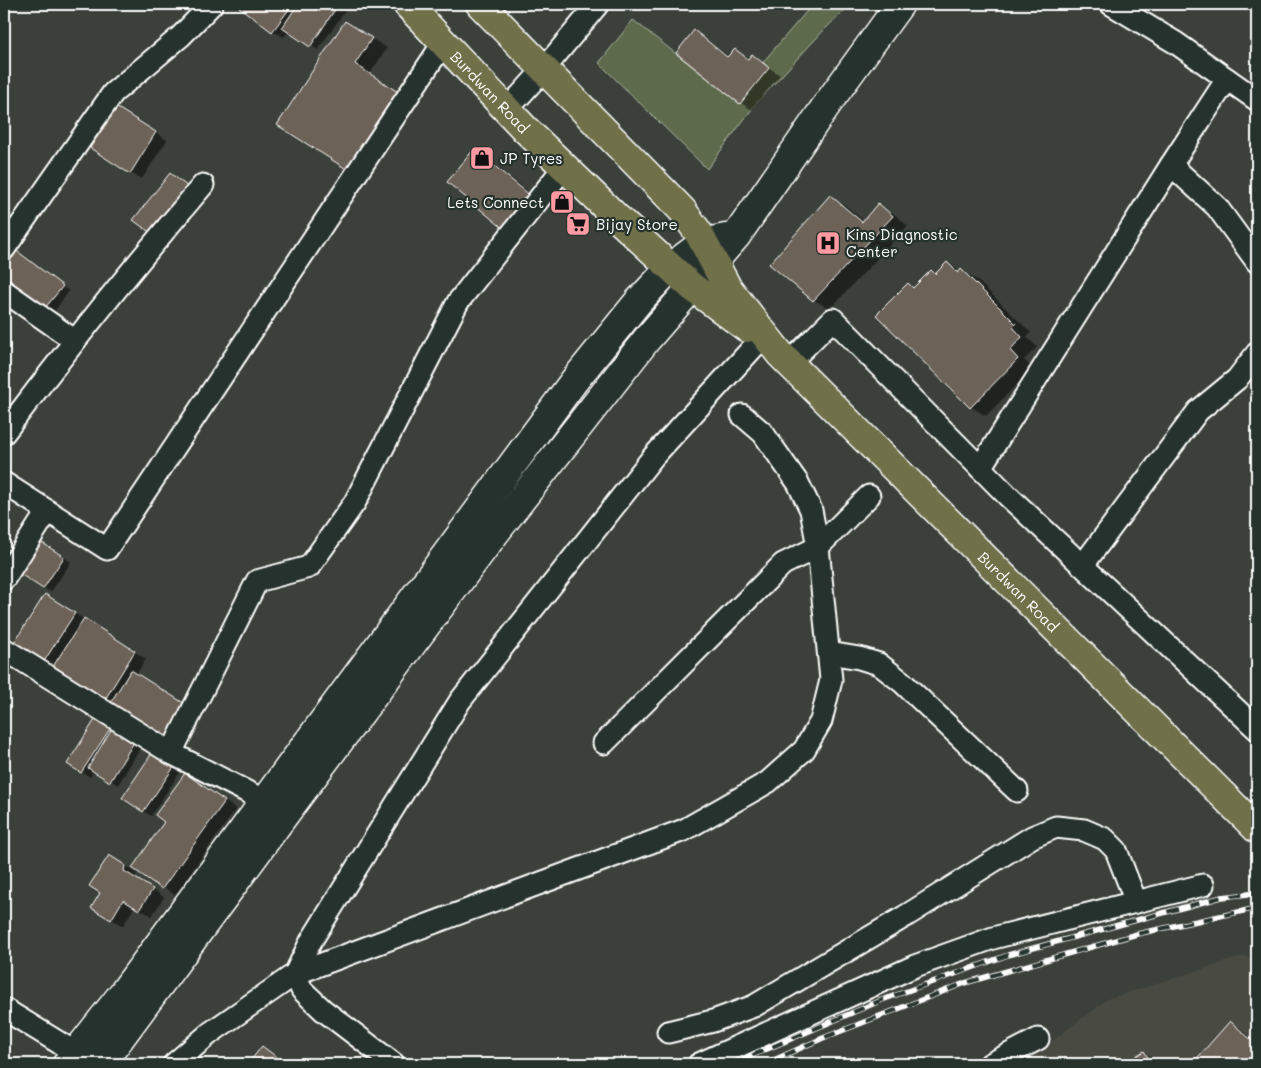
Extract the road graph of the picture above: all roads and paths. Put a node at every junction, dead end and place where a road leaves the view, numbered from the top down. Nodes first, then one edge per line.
1 (212, 4) edge
2 (408, 4) edge
3 (480, 4) edge
4 (598, 4) edge
5 (900, 4) edge
6 (1111, 4) edge
7 (444, 42) junction
8 (544, 69) junction
9 (1227, 79) junction
10 (1257, 100) edge
11 (507, 110) junction
12 (1170, 165) junction
13 (564, 167) junction
14 (203, 185) dead end
15 (4, 249) edge
16 (709, 252) junction
17 (1257, 262) edge
18 (671, 267) junction
19 (692, 287) junction
20 (4, 290) edge
21 (74, 340) junction
22 (777, 352) junction
23 (1257, 352) edge
24 (742, 415) dead end
25 (4, 433) edge
26 (980, 468) junction
27 (4, 483) edge
28 (869, 496) dead end
29 (47, 512) junction
30 (818, 546) junction
31 (1083, 566) junction
32 (4, 579) edge
33 (4, 649) edge
34 (829, 653) junction
35 (1257, 729) edge
36 (604, 743) dead end
37 (171, 753) junction
38 (1017, 792) dead end
39 (275, 808) junction
40 (1257, 829) edge
41 (1203, 885) dead end
42 (1136, 902) junction
43 (295, 974) junction
44 (4, 1010) edge
45 (668, 1032) dead end
46 (1038, 1039) dead end
47 (80, 1060) edge
48 (101, 1064) edge
49 (174, 1064) edge
50 (394, 1064) edge
51 (699, 1064) edge
52 (990, 1064) edge

1 - 15 street
2 - 7 main road, Burdwan Road
3 - 8 main road, Burdwan Road
4 - 8 street
5 - 16 street
6 - 9 street
7 - 11 main road, Burdwan Road
7 - 29 street
8 - 11 street
8 - 16 main road, Burdwan Road
9 - 10 street
9 - 12 street
11 - 13 main road, Burdwan Road
12 - 17 street
12 - 26 street
13 - 18 main road, Burdwan Road
13 - 37 street
14 - 21 street
16 - 18 street
16 - 19 street
16 - 22 main road, Burdwan Road
18 - 19 main road, Burdwan Road
18 - 39 street
19 - 22 main road, Burdwan Road
19 - 39 street
20 - 21 street
21 - 25 street
22 - 26 street
22 - 40 main road, Burdwan Road
22 - 43 street
23 - 31 street
24 - 30 street
26 - 31 street
27 - 29 street
28 - 30 street
29 - 32 street
30 - 34 street
30 - 36 street
31 - 35 street
33 - 37 street
34 - 38 street
34 - 43 street
37 - 39 street
39 - 47 street
39 - 48 street
41 - 42 street
42 - 45 street
42 - 51 street
43 - 49 street
43 - 50 street
44 - 47 street
46 - 52 street

